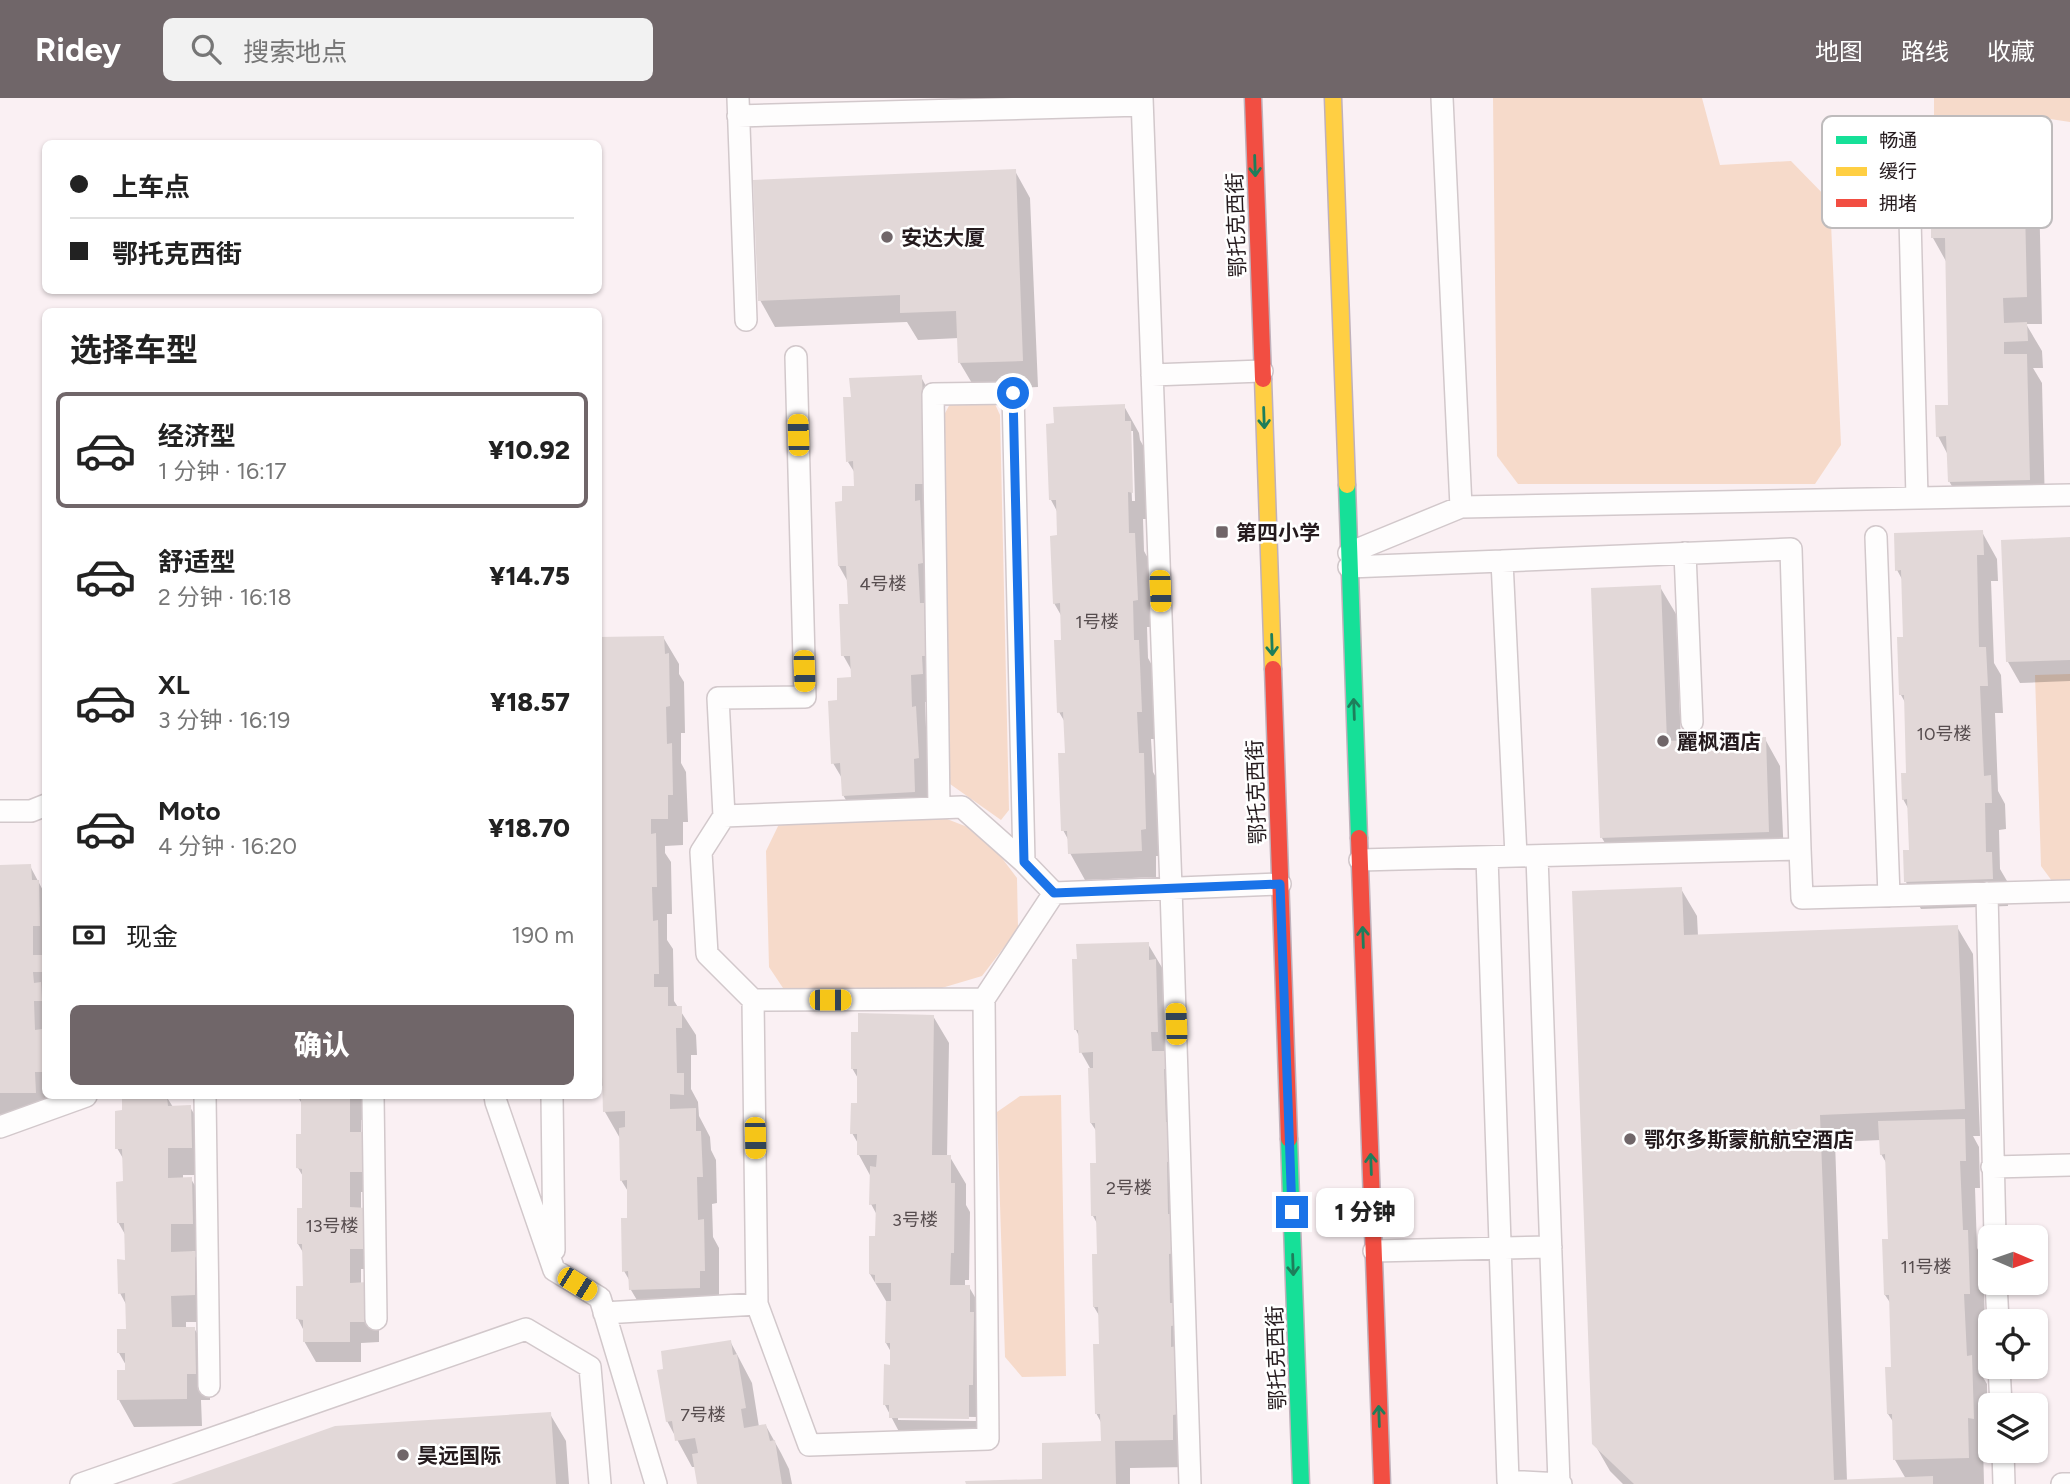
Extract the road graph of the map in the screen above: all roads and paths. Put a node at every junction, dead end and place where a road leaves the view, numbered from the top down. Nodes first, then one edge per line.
1 (1253, 98) edge
2 (1333, 98) edge
3 (1442, 98) edge
4 (1142, 101) edge
5 (738, 107) edge
6 (1910, 228) edge
7 (746, 320) dead end
8 (796, 357) dead end
9 (1262, 371) junction
10 (1152, 375) junction
11 (2070, 495) edge
12 (1917, 498) junction
13 (1461, 507) junction
14 (1876, 537) dead end
15 (1685, 553) junction
16 (1349, 560) junction
17 (1502, 561) junction
18 (1692, 722) dead end
19 (42, 806) edge
20 (939, 808) junction
21 (0, 811) edge
22 (724, 816) junction
23 (1800, 849) junction
24 (1527, 856) junction
25 (1487, 857) junction
26 (1360, 860) junction
27 (1024, 862) junction
28 (1280, 884) junction
29 (1171, 888) junction
30 (2070, 891) edge
31 (1054, 893) junction
32 (1986, 894) junction
33 (1889, 896) junction
34 (984, 999) junction
35 (753, 1000) junction
36 (205, 1099) edge
37 (373, 1099) edge
38 (496, 1099) edge
39 (552, 1099) edge
40 (63, 1100) edge
41 (0, 1127) edge
42 (2070, 1165) edge
43 (1992, 1167) junction
44 (1994, 1225) edge
45 (1551, 1247) junction
46 (1499, 1248) junction
47 (1374, 1251) junction
48 (554, 1270) junction
49 (757, 1304) junction
50 (604, 1313) junction
51 (376, 1319) dead end
52 (209, 1386) dead end
53 (2003, 1463) edge
54 (1560, 1483) edge
55 (81, 1484) edge
56 (600, 1484) edge
57 (656, 1484) edge
58 (1190, 1484) edge
59 (1301, 1484) edge
60 (1382, 1484) edge
61 (2004, 1484) edge
62 (2062, 1484) edge
63 (2070, 1484) edge

1 -> 9 main road, 鄂托克西街
2 - 16 main road
3 - 13 lane
4 - 5 lane
4 - 10 lane
5 - 7 lane
6 - 12 lane
8 - 22 lane
9 - 10 lane
9 -> 28 main road, 鄂托克西街
10 - 29 lane
11 - 12 lane
12 - 13 lane
13 - 16 lane
14 - 33 lane
15 - 17 lane
15 - 18 lane
15 - 23 lane
16 - 17 lane
26 -> 16 main road
17 - 24 lane
19 - 21 lane
20 - 22 lane
20 - 27 lane
20 - 27 lane
22 - 35 lane
23 - 24 lane
23 - 33 lane
24 - 25 lane
24 - 45 lane
25 - 26 lane
25 - 46 lane
47 -> 26 main road
27 - 31 lane
28 - 29 lane
28 -> 59 main road, 鄂托克西街
29 - 31 lane
29 - 58 lane
30 - 32 lane
31 - 34 lane
32 - 33 lane
32 - 43 lane
34 - 35 lane
34 - 49 lane
35 - 49 lane
36 - 52 lane
37 - 51 lane
38 - 48 lane
39 - 48 lane
40 - 41 lane
42 - 43 lane
43 - 44 lane
45 - 46 lane
45 - 54 lane
46 - 47 lane
46 - 54 lane
60 -> 47 main road
48 - 50 lane
49 - 50 lane
50 - 57 lane
53 - 61 lane
55 - 56 lane
62 - 63 lane

